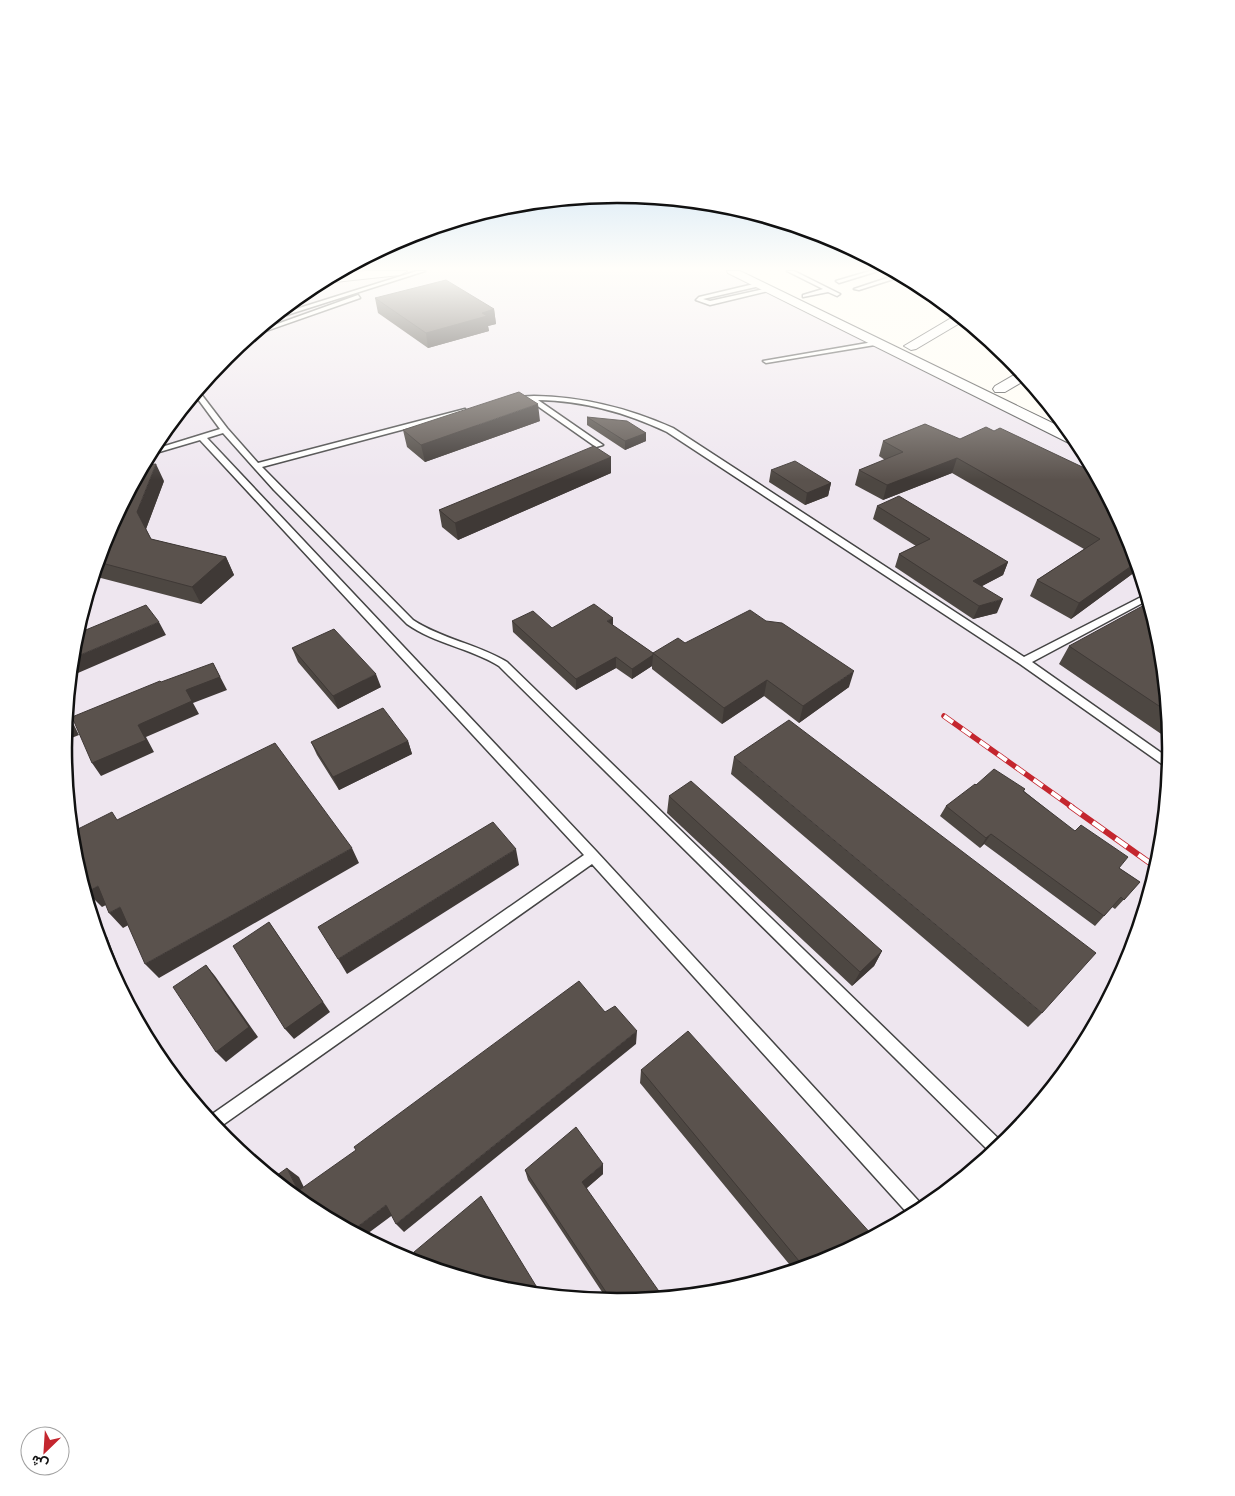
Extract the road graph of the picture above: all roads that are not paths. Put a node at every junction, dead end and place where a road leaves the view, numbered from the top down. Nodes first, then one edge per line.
1 (875, 341) edge
2 (890, 341) edge
3 (902, 341) edge
4 (921, 341) edge
5 (880, 343) junction
6 (912, 346) junction
7 (766, 361) dead end
8 (1017, 378) edge
9 (995, 392) junction
10 (200, 398) edge
11 (530, 398) junction
12 (502, 401) edge
13 (474, 408) edge
14 (1046, 411) joint
15 (1029, 417) junction
16 (224, 430) junction
17 (1063, 434) edge
18 (202, 437) junction
19 (599, 445) dead end
20 (161, 451) edge
21 (256, 466) junction
22 (1142, 599) edge
23 (1024, 662) junction
24 (1162, 759) edge
25 (593, 856) junction
26 (219, 1119) edge
27 (992, 1143) edge
28 (912, 1206) edge

1 - 5 street
2 - 5 street
3 - 6 street
4 - 6 street
5 - 7 lane
5 - 9 street
6 - 9 street
8 - 9 street
9 - 14 street
9 - 15 street
10 - 16 lane
11 - 12 lane
11 - 19 lane
11 - 23 lane
13 - 21 lane
14 - 15 street
15 - 17 street
16 - 18 lane
16 - 21 lane
18 - 20 lane
18 - 25 lane
21 - 27 lane
22 - 23 lane
23 - 24 lane
25 - 26 lane
25 - 28 lane

